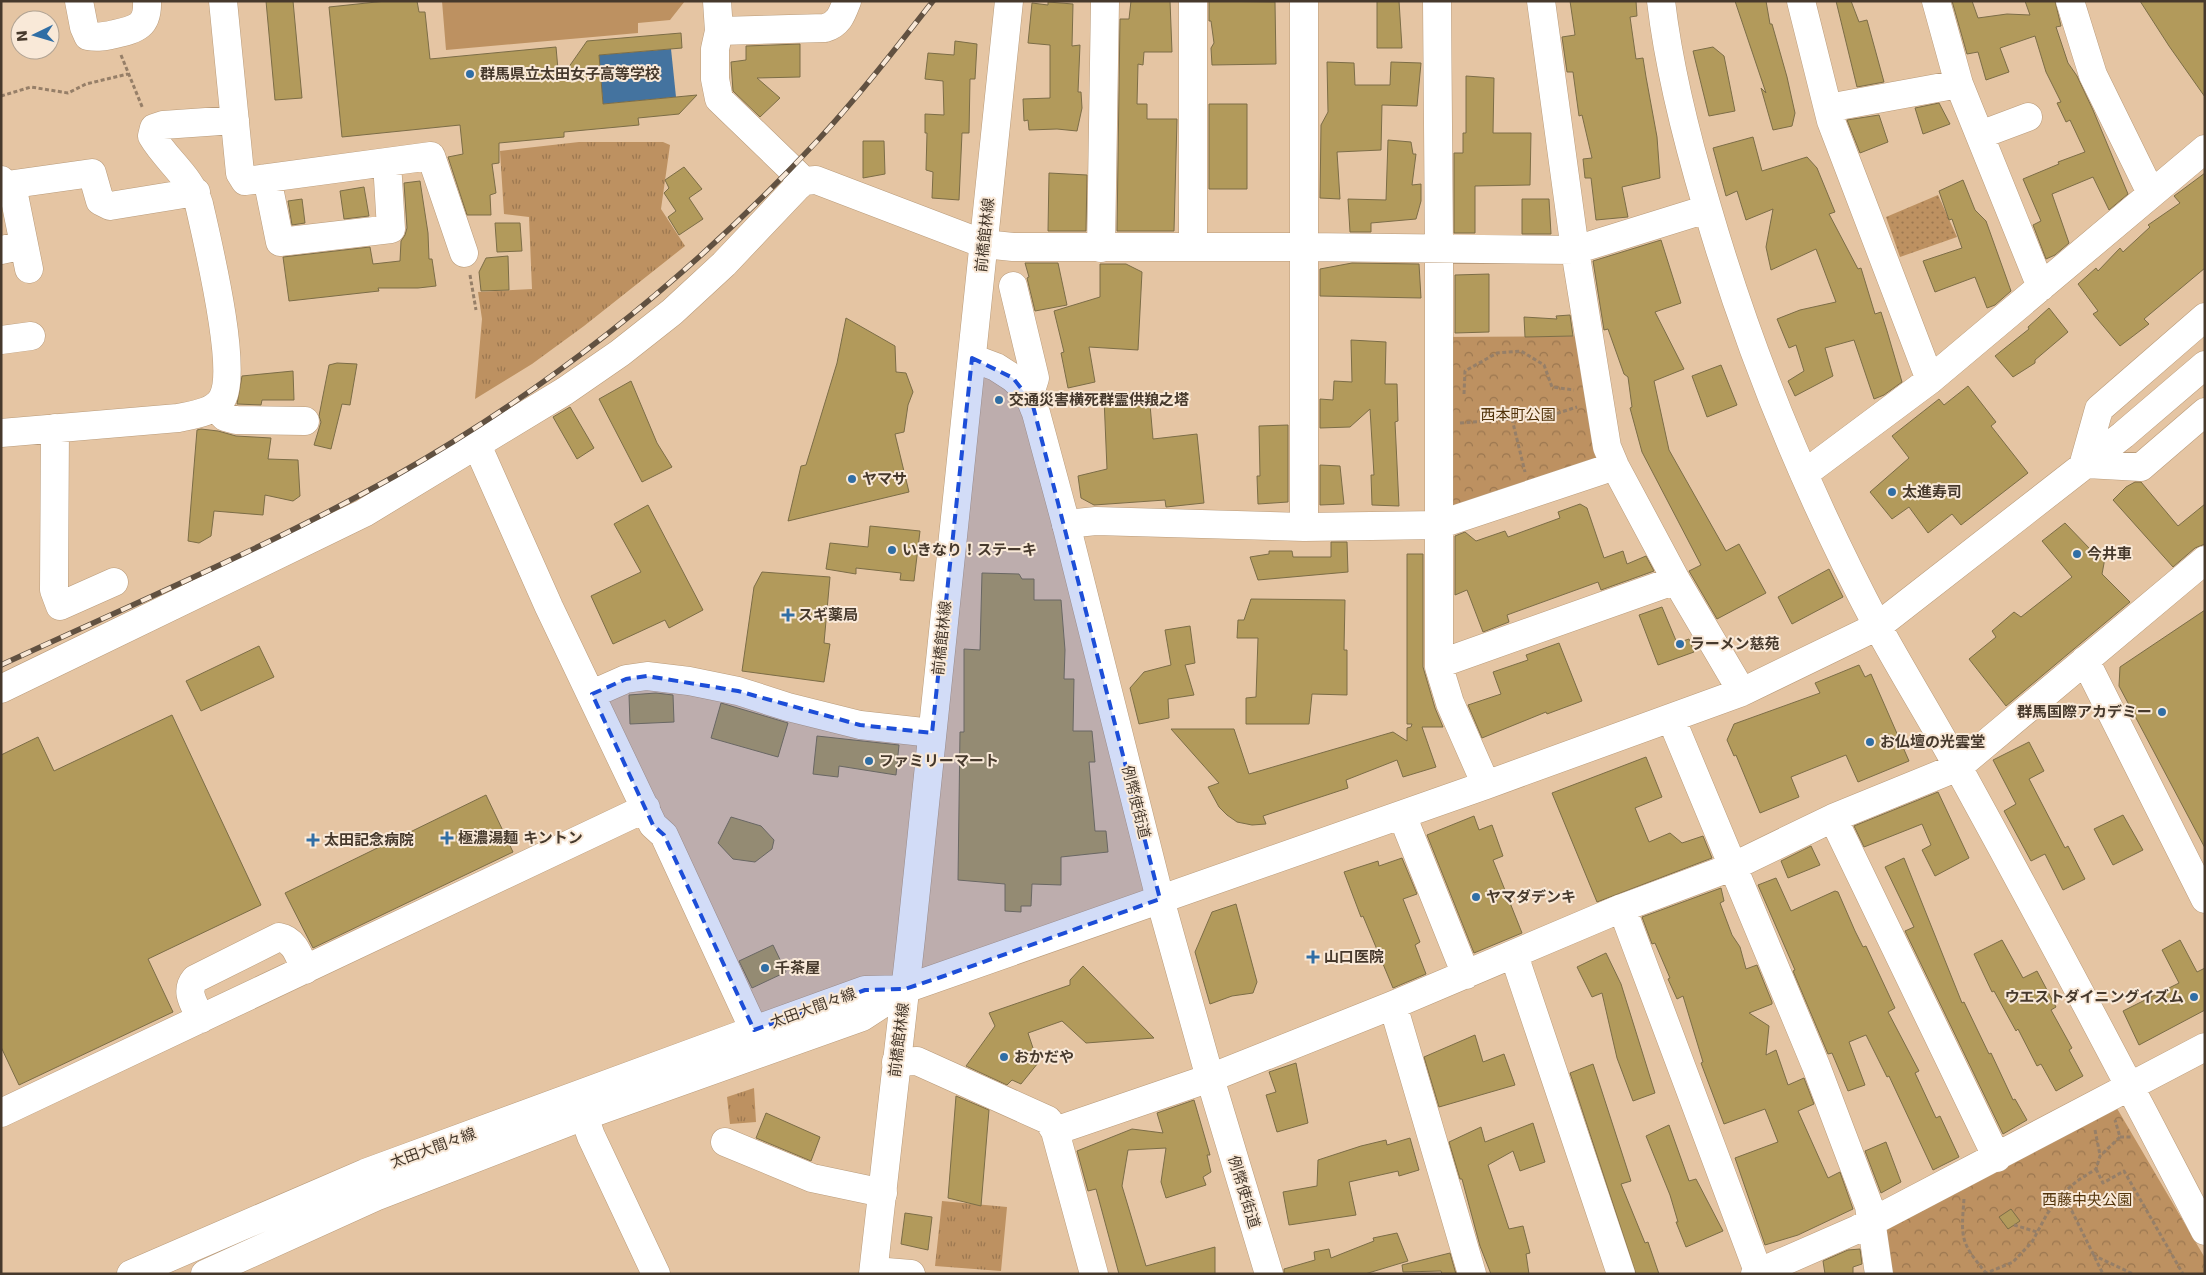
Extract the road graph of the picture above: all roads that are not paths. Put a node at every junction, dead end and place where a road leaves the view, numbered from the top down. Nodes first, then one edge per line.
1 (78, 1) edge
2 (147, 1) edge
3 (223, 1) edge
4 (717, 1) edge
5 (846, 1) edge
6 (1009, 1) edge
7 (1105, 1) edge
8 (1193, 1) edge
9 (1304, 1) edge
10 (1437, 1) edge
11 (1541, 1) edge
12 (1661, 1) edge
13 (1801, 1) edge
14 (1936, 1) edge
15 (2070, 1) edge
16 (720, 31) junction
17 (1959, 84) junction
18 (1828, 108) junction
19 (2028, 117) dead end
20 (235, 120) junction
21 (1980, 135) junction
22 (2205, 149) edge
23 (388, 162) junction
24 (267, 178) junction
25 (804, 181) junction
26 (7, 183) edge
27 (196, 192) junction
28 (2151, 193) junction
29 (1707, 209) junction
30 (984, 244) junction
31 (1193, 247) junction
32 (1305, 247) junction
33 (1100, 248) junction
34 (1439, 248) junction
35 (1575, 250) junction
36 (464, 253) road end
37 (18, 255) edge
38 (1013, 286) dead end
39 (2041, 287) junction
40 (2205, 317) edge
41 (31, 336) dead end
42 (1, 340) edge
43 (972, 358) junction
44 (2205, 365) edge
45 (1930, 380) junction
46 (1030, 397) junction
47 (215, 407) junction
48 (2205, 412) edge
49 (304, 422) dead end
50 (55, 428) junction
51 (1, 432) edge
52 (477, 445) junction
53 (2, 446) edge
54 (1, 451) edge
55 (2084, 465) junction
56 (1615, 466) junction
57 (1804, 474) junction
58 (1066, 524) junction
59 (1438, 525) junction
60 (1304, 527) junction
61 (2205, 560) edge
62 (1676, 580) junction
63 (114, 582) dead end
64 (1878, 626) junction
65 (2085, 660) junction
66 (1439, 664) junction
67 (1, 689) edge
68 (1742, 692) junction
69 (592, 694) junction
70 (1671, 718) junction
71 (932, 733) junction
72 (1958, 767) junction
73 (1486, 785) junction
74 (646, 808) junction
75 (1402, 814) junction
76 (1833, 818) junction
77 (1732, 867) junction
78 (1160, 899) junction
79 (2205, 899) edge
80 (1622, 908) junction
81 (1514, 955) junction
82 (305, 970) junction
83 (1466, 975) junction
84 (905, 989) junction
85 (1393, 1005) junction
86 (201, 1019) junction
87 (754, 1030) junction
88 (2205, 1047) edge
89 (896, 1062) junction
90 (1210, 1078) junction
91 (2134, 1093) junction
92 (1, 1114) edge
93 (584, 1116) junction
94 (1056, 1131) junction
95 (725, 1142) dead end
96 (1997, 1158) junction
97 (883, 1192) junction
98 (1871, 1222) junction
99 (2205, 1231) edge
100 (874, 1272) edge
101 (1757, 1273) edge
102 (130, 1274) edge
103 (205, 1274) edge
104 (656, 1274) edge
105 (911, 1274) edge
106 (1094, 1274) edge
107 (1269, 1274) edge
108 (1472, 1274) edge
109 (1620, 1274) edge
110 (1879, 1274) edge

1 - 2 street
3 - 20 street
4 - 16 street
5 - 16 street
6 - 30 street, 前橋館林線
7 - 33 street
8 - 31 street
9 - 32 street
10 - 34 street
11 - 35 street
12 - 29 street
13 - 18 street
14 - 17 street
15 - 28 street
16 - 25 street
17 - 18 street
17 - 21 street
18 - 45 street
19 - 21 street
20 - 24 street
20 - 27 street
21 - 39 street
22 - 28 street
23 - 24 street
23 - 24 street
23 - 36 street
25 - 30 street
25 - 52 street
26 - 27 street
26 - 37 street
27 - 47 street
28 - 39 street
29 - 35 street
29 - 57 street
30 - 33 street
30 - 43 street, 前橋館林線
31 - 32 street
31 - 33 street
32 - 34 street
32 - 60 street
34 - 35 street
34 - 59 street
35 - 56 street
38 - 46 street
39 - 45 street
40 - 55 street
41 - 42 street
43 - 46 street, 例幣使街道
43 - 71 street, 前橋館林線
44 - 55 street
45 - 57 street
46 - 58 street, 例幣使街道
47 - 49 street
47 - 50 street
48 - 55 street
50 - 51 street
50 - 63 street
52 - 67 street
52 - 69 street
53 - 54 street
55 - 64 street
56 - 59 street
56 - 62 street
57 - 64 street
58 - 60 street
58 - 78 street, 例幣使街道
59 - 60 street
59 - 66 street
61 - 65 street
62 - 66 street
62 - 68 street
64 - 68 street
64 - 72 street
65 - 72 street
65 - 79 street
66 - 73 street
68 - 70 street
69 - 71 street
69 - 74 street
70 - 73 street
70 - 77 street
71 - 84 street, 前橋館林線
72 - 76 street
72 - 91 street
73 - 75 street
74 - 82 street
74 - 87 street
75 - 78 street
75 - 83 street
76 - 77 street
76 - 96 street
77 - 80 street
77 - 98 street
78 - 84 street
78 - 90 street, 例幣使街道
80 - 81 street
80 - 101 street
81 - 83 street
81 - 109 street
82 - 86 street
82 - 86 street
83 - 85 street
84 - 87 street, 太田大間々線
84 - 89 street, 前橋館林線
84 - 93 street, 太田大間々線
85 - 90 street
85 - 108 street
86 - 92 street
87 - 102 street, 太田大間々線
88 - 91 street
89 - 94 street
89 - 97 street, 前橋館林線
90 - 94 street
90 - 107 street, 例幣使街道
91 - 96 street
91 - 99 street
93 - 103 street, 太田大間々線
93 - 104 street
94 - 106 street
95 - 97 street
96 - 98 street
97 - 100 street, 前橋館林線
98 - 101 street
98 - 110 street
100 - 105 street

